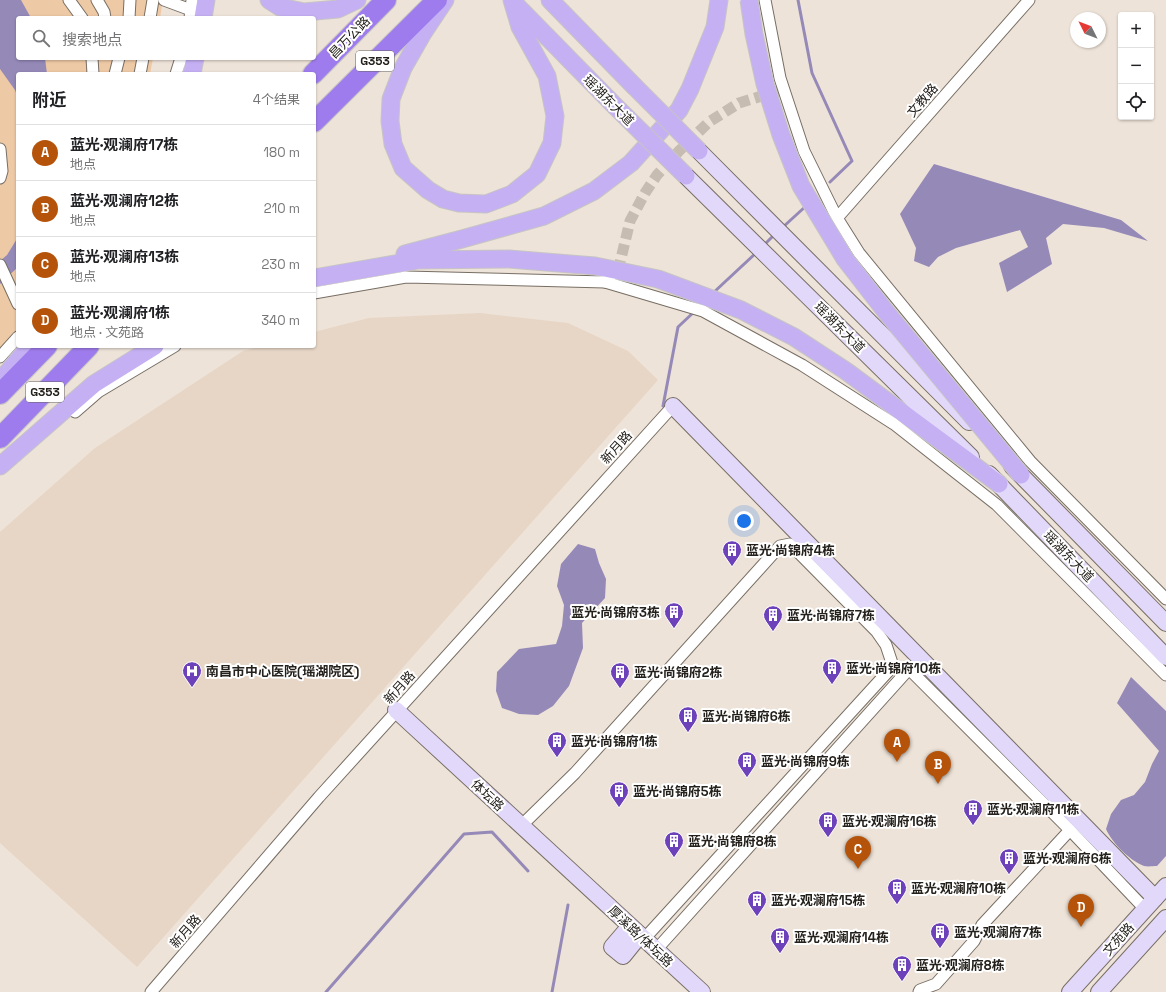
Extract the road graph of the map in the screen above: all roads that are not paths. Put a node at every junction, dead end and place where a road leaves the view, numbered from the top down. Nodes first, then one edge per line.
1 (69, 0) edge
2 (97, 0) edge
3 (130, 0) edge
4 (153, 0) edge
5 (164, 0) edge
6 (206, 0) edge
7 (269, 0) edge
8 (357, 0) edge
9 (386, 0) edge
10 (437, 0) edge
11 (445, 0) edge
12 (512, 0) edge
13 (550, 0) edge
14 (561, 0) edge
15 (719, 0) edge
16 (749, 0) edge
17 (765, 0) edge
18 (1029, 0) edge
19 (194, 11) edge
20 (81, 16) edge
21 (105, 16) edge
22 (129, 16) edge
23 (150, 16) edge
24 (92, 60) edge
25 (112, 60) edge
26 (118, 60) edge
27 (143, 60) edge
28 (180, 60) edge
29 (195, 60) edge
30 (93, 72) edge
31 (114, 72) edge
32 (115, 72) edge
33 (140, 72) edge
34 (177, 72) edge
35 (192, 72) edge
36 (315, 72) edge
37 (634, 86) junction
38 (316, 120) edge
39 (0, 149) edge
40 (699, 151) joint
41 (686, 176) joint
42 (0, 178) edge
43 (837, 218) junction
44 (0, 265) edge
45 (618, 271) junction
46 (316, 276) edge
47 (316, 277) edge
48 (605, 282) junction
49 (316, 293) edge
50 (16, 300) edge
51 (16, 339) edge
52 (28, 348) edge
53 (45, 348) edge
54 (88, 348) edge
55 (152, 348) edge
56 (172, 348) edge
57 (0, 357) edge
58 (0, 381) edge
59 (0, 394) edge
60 (673, 406) joint
61 (0, 438) edge
62 (0, 466) edge
63 (1021, 475) junction
64 (0, 476) edge
65 (999, 484) junction
66 (1166, 599) edge
67 (1166, 623) edge
68 (1166, 657) edge
69 (1166, 675) edge
70 (396, 710) junction
71 (521, 826) junction
72 (1070, 830) junction
73 (574, 874) joint
74 (1166, 886) edge
75 (1150, 904) junction
76 (1166, 918) edge
77 (638, 933) junction
78 (656, 950) junction
79 (151, 992) edge
80 (702, 992) edge
81 (918, 992) edge
82 (1070, 992) edge
83 (1099, 992) edge

1 - 20 street
2 - 21 street
3 - 22 street
4 - 23 street
5 - 19 street
6 - 19 main road
7 - 8 main road
9 - 36 highway, 昌万公路 / G353
10 - 38 highway, G353
11 - 12 main road
12 - 41 main road, 瑶湖东大道, bridge
13 - 37 main road, 瑶湖东大道
14 - 37 main road
15 - 46 main road
16 - 63 main road, bridge
17 - 43 street
18 - 43 street, 文教路
24 - 30 street
25 - 31 street
26 - 32 street
27 - 33 street
28 - 34 street
29 - 35 main road
37 - 40 main road, 瑶湖东大道, bridge
39 - 42 street
40 - 63 main road, 瑶湖东大道
41 - 65 main road, 瑶湖东大道
43 - 66 street
44 - 50 street
45 - 47 main road
45 - 48 street
45 - 65 main road
48 - 49 street
48 - 69 street
51 - 57 street
52 - 58 main road
53 - 59 highway, G353
54 - 61 highway, G353
55 - 62 main road
56 - 64 street
60 - 70 street, 新月路
60 - 75 main road
63 - 67 main road, 瑶湖东大道
65 - 68 main road, 瑶湖东大道
70 - 71 main road, 体坛路
70 - 79 street, 新月路
71 - 73 main road, 体坛路
71 - 77 street
72 - 75 street
72 - 78 street
72 - 81 street
73 - 77 main road, 厚溪路/体坛路
74 - 75 main road, 文苑路
75 - 82 main road, 文苑路
76 - 83 main road
77 - 78 main road, 厚溪路/体坛路
78 - 80 main road, 厚溪路/体坛路

